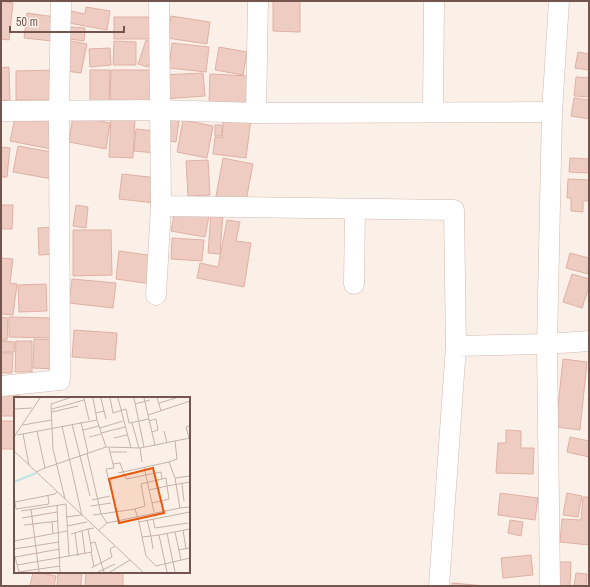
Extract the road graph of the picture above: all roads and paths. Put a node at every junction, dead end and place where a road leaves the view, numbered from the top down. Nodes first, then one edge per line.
1 (61, 1) edge
2 (159, 1) edge
3 (258, 1) edge
4 (434, 1) edge
5 (559, 1) edge
6 (59, 110) junction
7 (161, 110) junction
8 (1, 111) edge
9 (433, 112) junction
10 (552, 112) junction
11 (256, 113) junction
12 (161, 206) junction
13 (355, 210) junction
14 (354, 284) dead end
15 (156, 295) dead end
16 (589, 341) edge
17 (547, 344) junction
18 (456, 346) junction
19 (1, 386) edge
20 (439, 586) edge
21 (550, 586) edge

1 - 6 street
2 - 7 street
3 - 11 street
4 - 9 street
5 - 10 street
6 - 7 street
6 - 8 street
6 - 19 street
7 - 11 street
7 - 12 street
9 - 10 street
9 - 11 street
10 - 17 street
12 - 13 street
12 - 15 street
13 - 14 street
13 - 18 street
16 - 17 street
17 - 18 street
17 - 21 street
18 - 20 street

